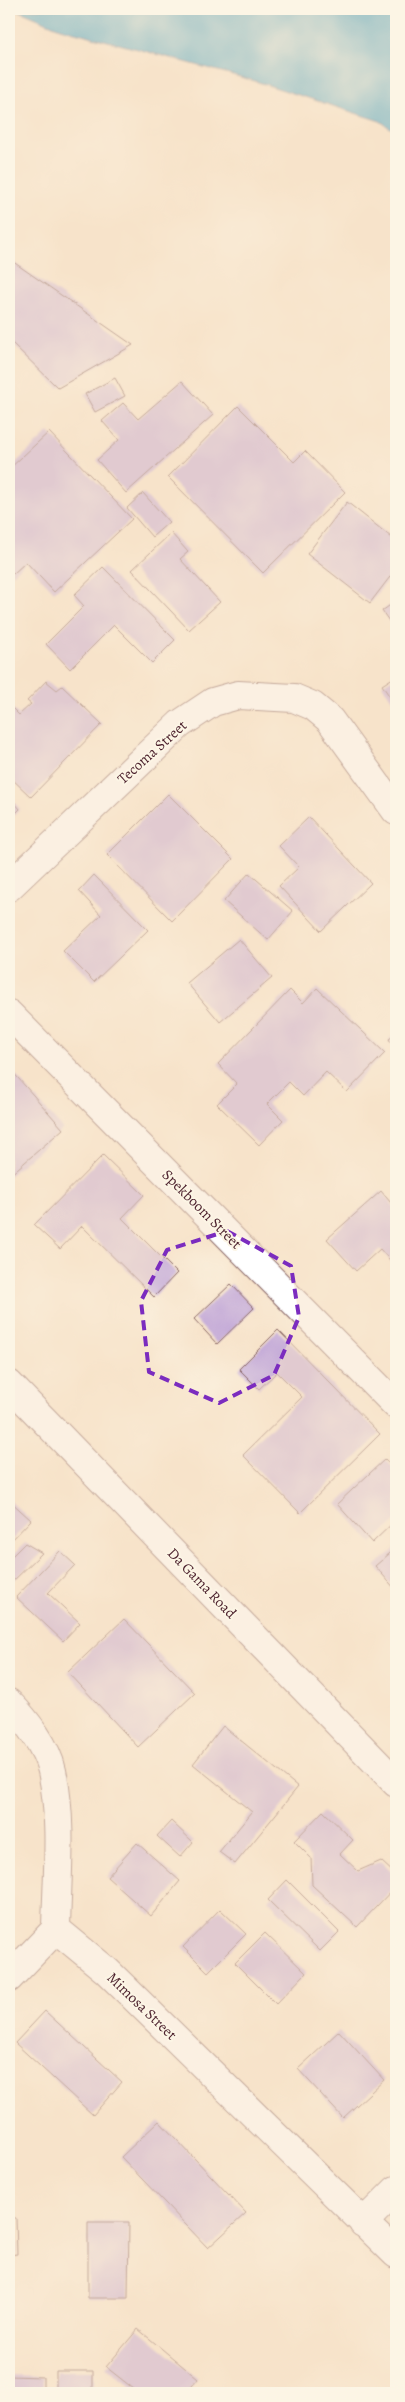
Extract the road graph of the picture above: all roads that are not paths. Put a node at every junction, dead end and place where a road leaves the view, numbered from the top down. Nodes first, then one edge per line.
1 (396, 812) edge
2 (9, 887) edge
3 (9, 1014) edge
4 (9, 1384) edge
5 (396, 1404) edge
6 (9, 1703) edge
7 (396, 1783) edge
8 (56, 1929) junction
9 (9, 1978) edge
10 (396, 2190) edge
11 (363, 2223) junction
12 (396, 2254) edge

1 - 2 street, Tecoma Street
3 - 5 street, Spekboom Street
4 - 7 street, Da Gama Road
6 - 8 street
8 - 9 street
8 - 11 street, Mimosa Street
10 - 11 street
11 - 12 street, Mimosa Street

